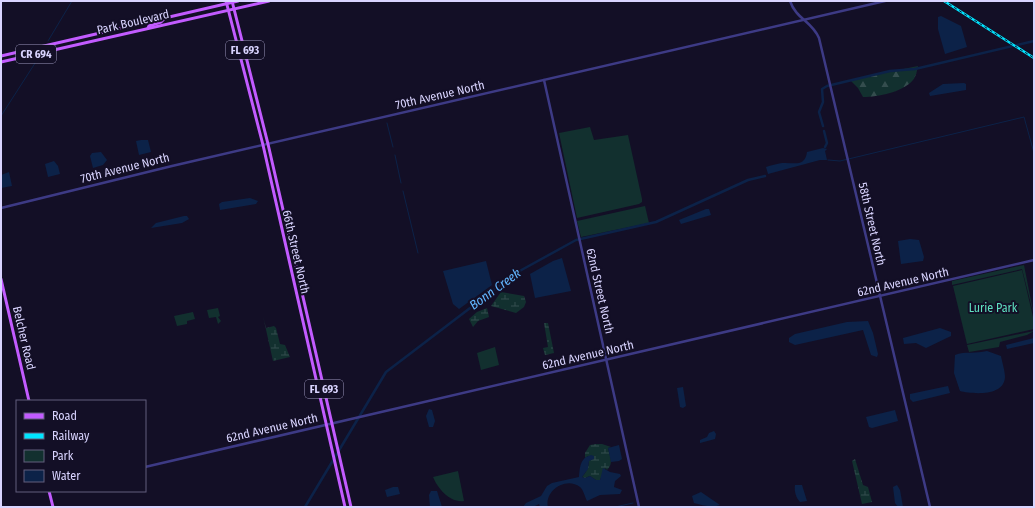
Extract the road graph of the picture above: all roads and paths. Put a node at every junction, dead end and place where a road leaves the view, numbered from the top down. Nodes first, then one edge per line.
1 (238, 1) edge
2 (269, 1) edge
3 (790, 1) edge
4 (884, 1) edge
5 (226, 2) edge
6 (233, 2) edge
7 (234, 9) junction
8 (228, 10) junction
9 (165, 18) junction
10 (804, 20) junction
11 (148, 28) junction
12 (1, 56) edge
13 (1, 62) edge
14 (544, 80) junction
15 (268, 144) junction
16 (263, 145) junction
17 (1, 208) edge
18 (1034, 260) edge
19 (1, 279) edge
20 (880, 297) junction
21 (607, 360) junction
22 (29, 400) edge
23 (332, 423) junction
24 (326, 424) junction
25 (146, 467) edge
26 (49, 492) edge
27 (53, 507) edge
28 (345, 507) edge
29 (351, 507) edge
30 (639, 507) edge
31 (930, 507) edge

1 - 6 main road, Park Boulevard
2 - 7 main road, Park Boulevard
3 - 10 street, 58th Street North
4 - 10 street, 70th Avenue North
5 - 6 main road, Park Boulevard
5 - 8 main road, 66th Street North / FL 693
5 - 9 main road, Park Boulevard / CR 694
6 - 7 main road, 66th Street North / FL 693
7 - 8 main road, Park Boulevard
7 - 15 main road, 66th Street North / FL 693
8 - 11 main road, Park Boulevard / CR 694
8 - 16 main road, 66th Street North / FL 693
9 - 11 main road
9 - 12 main road, Park Boulevard / CR 694
10 - 14 street, 70th Avenue North
10 - 20 street, 58th Street North
11 - 13 main road, Park Boulevard / CR 694
14 - 15 street, 70th Avenue North
14 - 21 street, 62nd Street North
15 - 16 street, 70th Avenue North
15 - 23 main road, 66th Street North / FL 693
16 - 17 street, 70th Avenue North
16 - 24 main road, 66th Street North / FL 693
18 - 20 street, 62nd Avenue North
19 - 22 main road, Belcher Road
20 - 21 street, 62nd Avenue North
20 - 31 street, 58th Street North
21 - 23 street, 62nd Avenue North
21 - 30 street, 62nd Street North
23 - 24 street, 62nd Avenue North
23 - 29 main road, 66th Street North / FL 693
24 - 25 street, 62nd Avenue North
24 - 28 main road, 66th Street North / FL 693
26 - 27 main road

